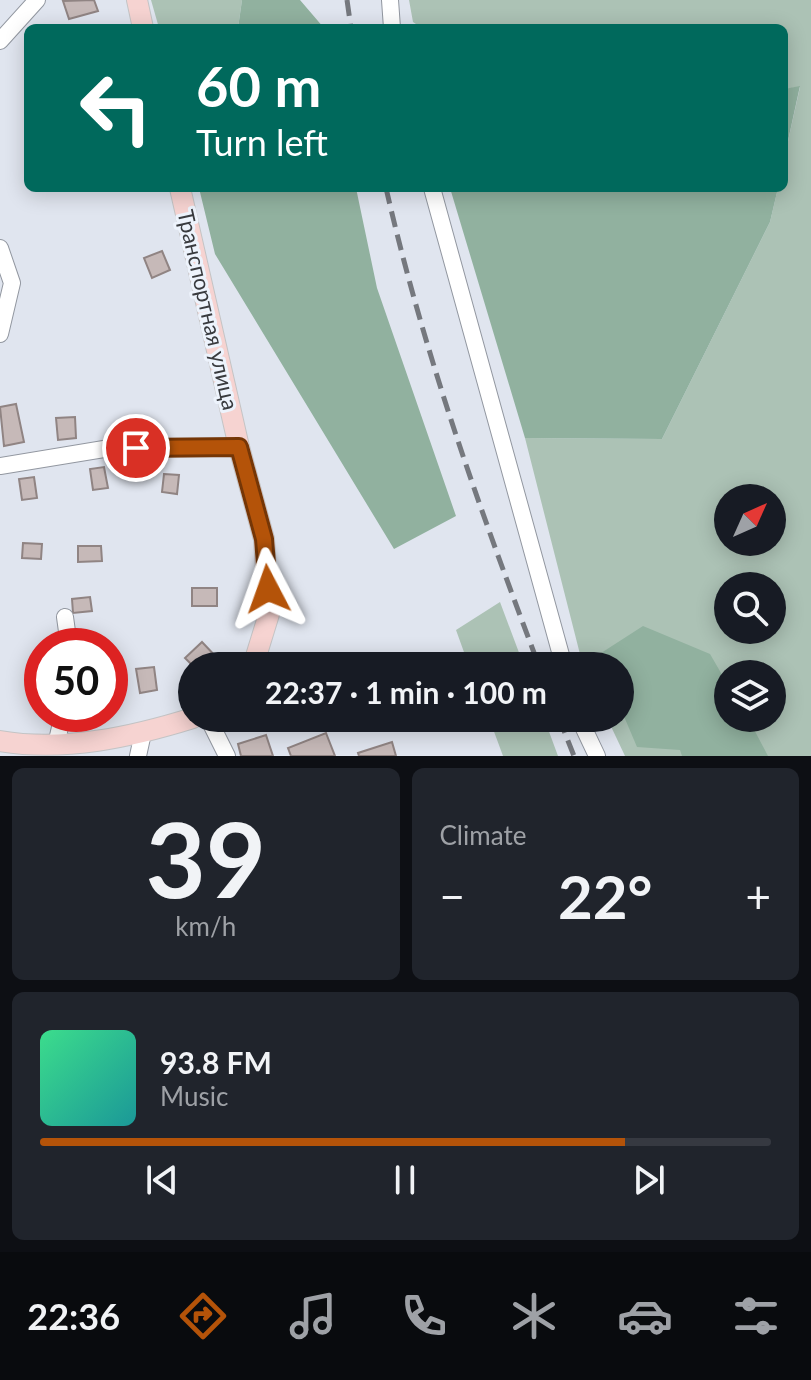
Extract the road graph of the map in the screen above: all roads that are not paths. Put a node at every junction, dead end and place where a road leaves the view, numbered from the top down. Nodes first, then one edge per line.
1 (37, 0) edge
2 (137, 0) edge
3 (390, 0) edge
4 (142, 24) edge
5 (392, 24) edge
6 (0, 41) edge
7 (181, 192) edge
8 (433, 192) edge
9 (0, 248) edge
10 (0, 334) edge
11 (239, 447) junction
12 (0, 466) edge
13 (65, 617) dead end
14 (67, 628) edge
15 (257, 652) edge
16 (560, 652) edge
17 (178, 722) edge
18 (59, 732) edge
19 (215, 732) edge
20 (586, 732) edge
21 (143, 733) junction
22 (0, 741) edge
23 (56, 745) junction
24 (138, 756) edge
25 (227, 756) edge
26 (597, 756) edge

1 - 6 street
2 - 4 main road
3 - 5 street
7 - 11 main road, Транспортная улица
8 - 16 street
9 - 10 street
11 - 12 street
11 - 15 main road, Транспортная улица
13 - 14 street
17 - 21 main road
18 - 23 street
19 - 25 street
20 - 26 street
21 - 23 main road
21 - 24 street
22 - 23 main road

